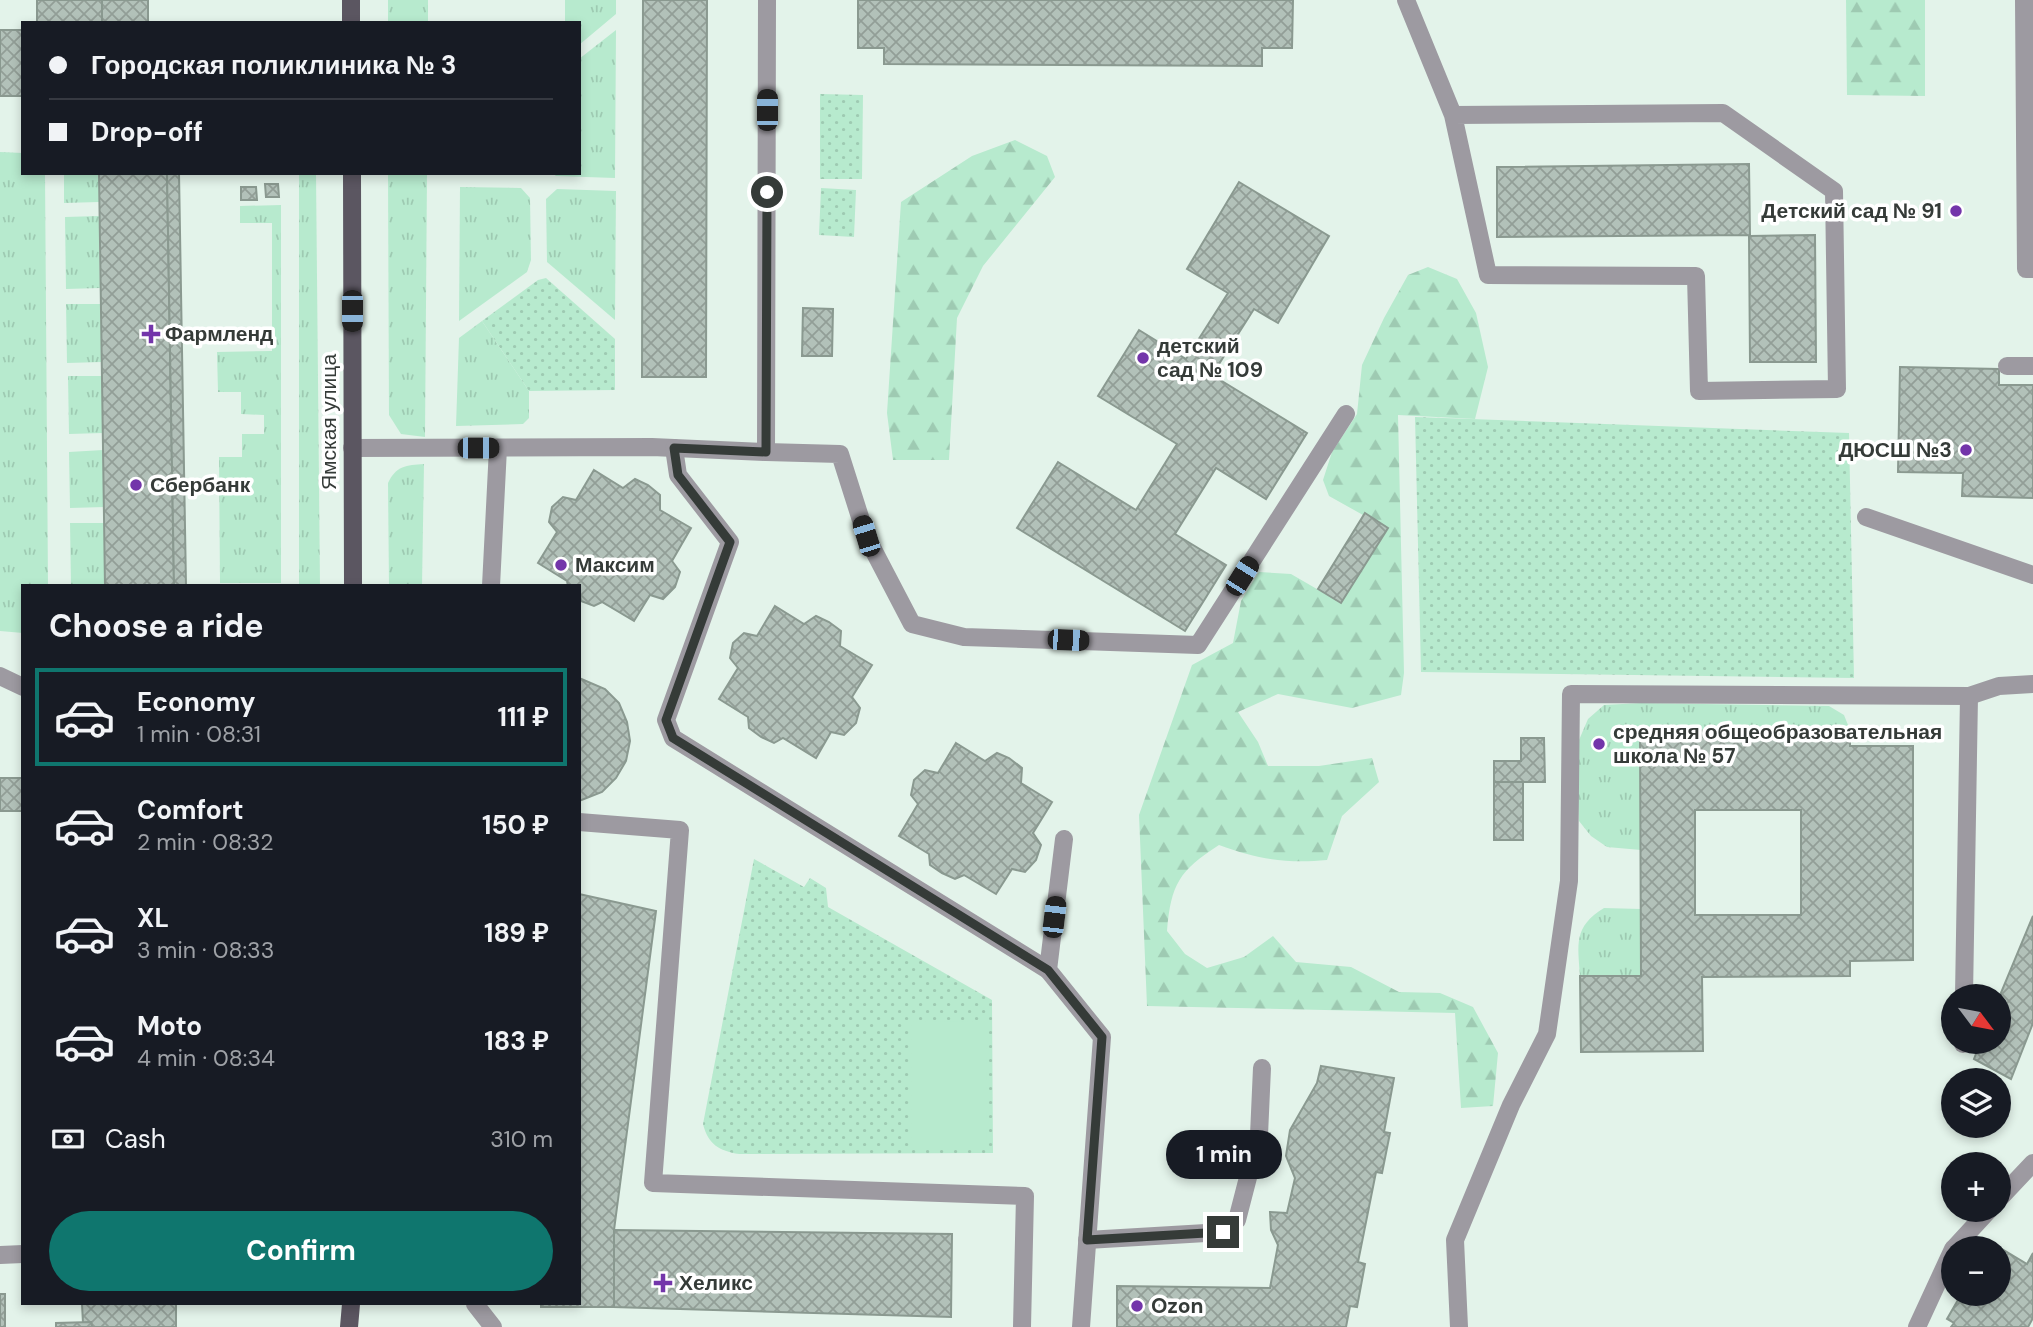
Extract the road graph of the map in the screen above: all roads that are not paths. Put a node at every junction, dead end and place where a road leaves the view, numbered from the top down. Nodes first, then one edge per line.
1 (351, 0) edge
2 (767, 0) edge
3 (1406, 0) edge
4 (2024, 0) edge
5 (351, 21) edge
6 (1453, 115) junction
7 (352, 175) edge
8 (2033, 269) edge
9 (2007, 366) dead end
10 (2033, 366) edge
11 (1346, 414) dead end
12 (352, 448) junction
13 (498, 448) junction
14 (674, 448) junction
15 (766, 452) junction
16 (1866, 517) dead end
17 (2033, 575) edge
18 (354, 584) edge
19 (491, 584) edge
20 (0, 676) edge
21 (2033, 684) edge
22 (21, 686) edge
23 (1969, 696) junction
24 (581, 821) edge
25 (1064, 839) dead end
26 (1048, 970) junction
27 (1964, 984) edge
28 (1262, 1068) dead end
29 (2033, 1163) edge
30 (2011, 1186) edge
31 (1978, 1222) edge
32 (1965, 1236) edge
33 (1087, 1240) junction
34 (21, 1254) edge
35 (0, 1255) edge
36 (1941, 1276) edge
37 (351, 1305) edge
38 (476, 1305) edge
39 (349, 1327) edge
40 (493, 1327) edge
41 (1022, 1327) edge
42 (1081, 1327) edge
43 (1459, 1327) edge
44 (1917, 1327) edge

1 - 5 main road
2 - 15 street
3 - 6 street
4 - 8 street
6 - 6 street
7 - 12 main road, Ямская улица
9 - 10 street
11 - 15 street
12 - 13 street
12 - 18 main road, Ямская улица
13 - 14 street
13 - 19 street
14 - 15 street
14 - 26 street
16 - 17 street
20 - 22 street
21 - 23 street
23 - 27 street
23 - 43 street
24 - 41 street
25 - 26 street
26 - 33 street
28 - 33 street
29 - 30 street
31 - 32 street
33 - 42 street
34 - 35 street
36 - 44 street
37 - 39 main road
38 - 40 street

